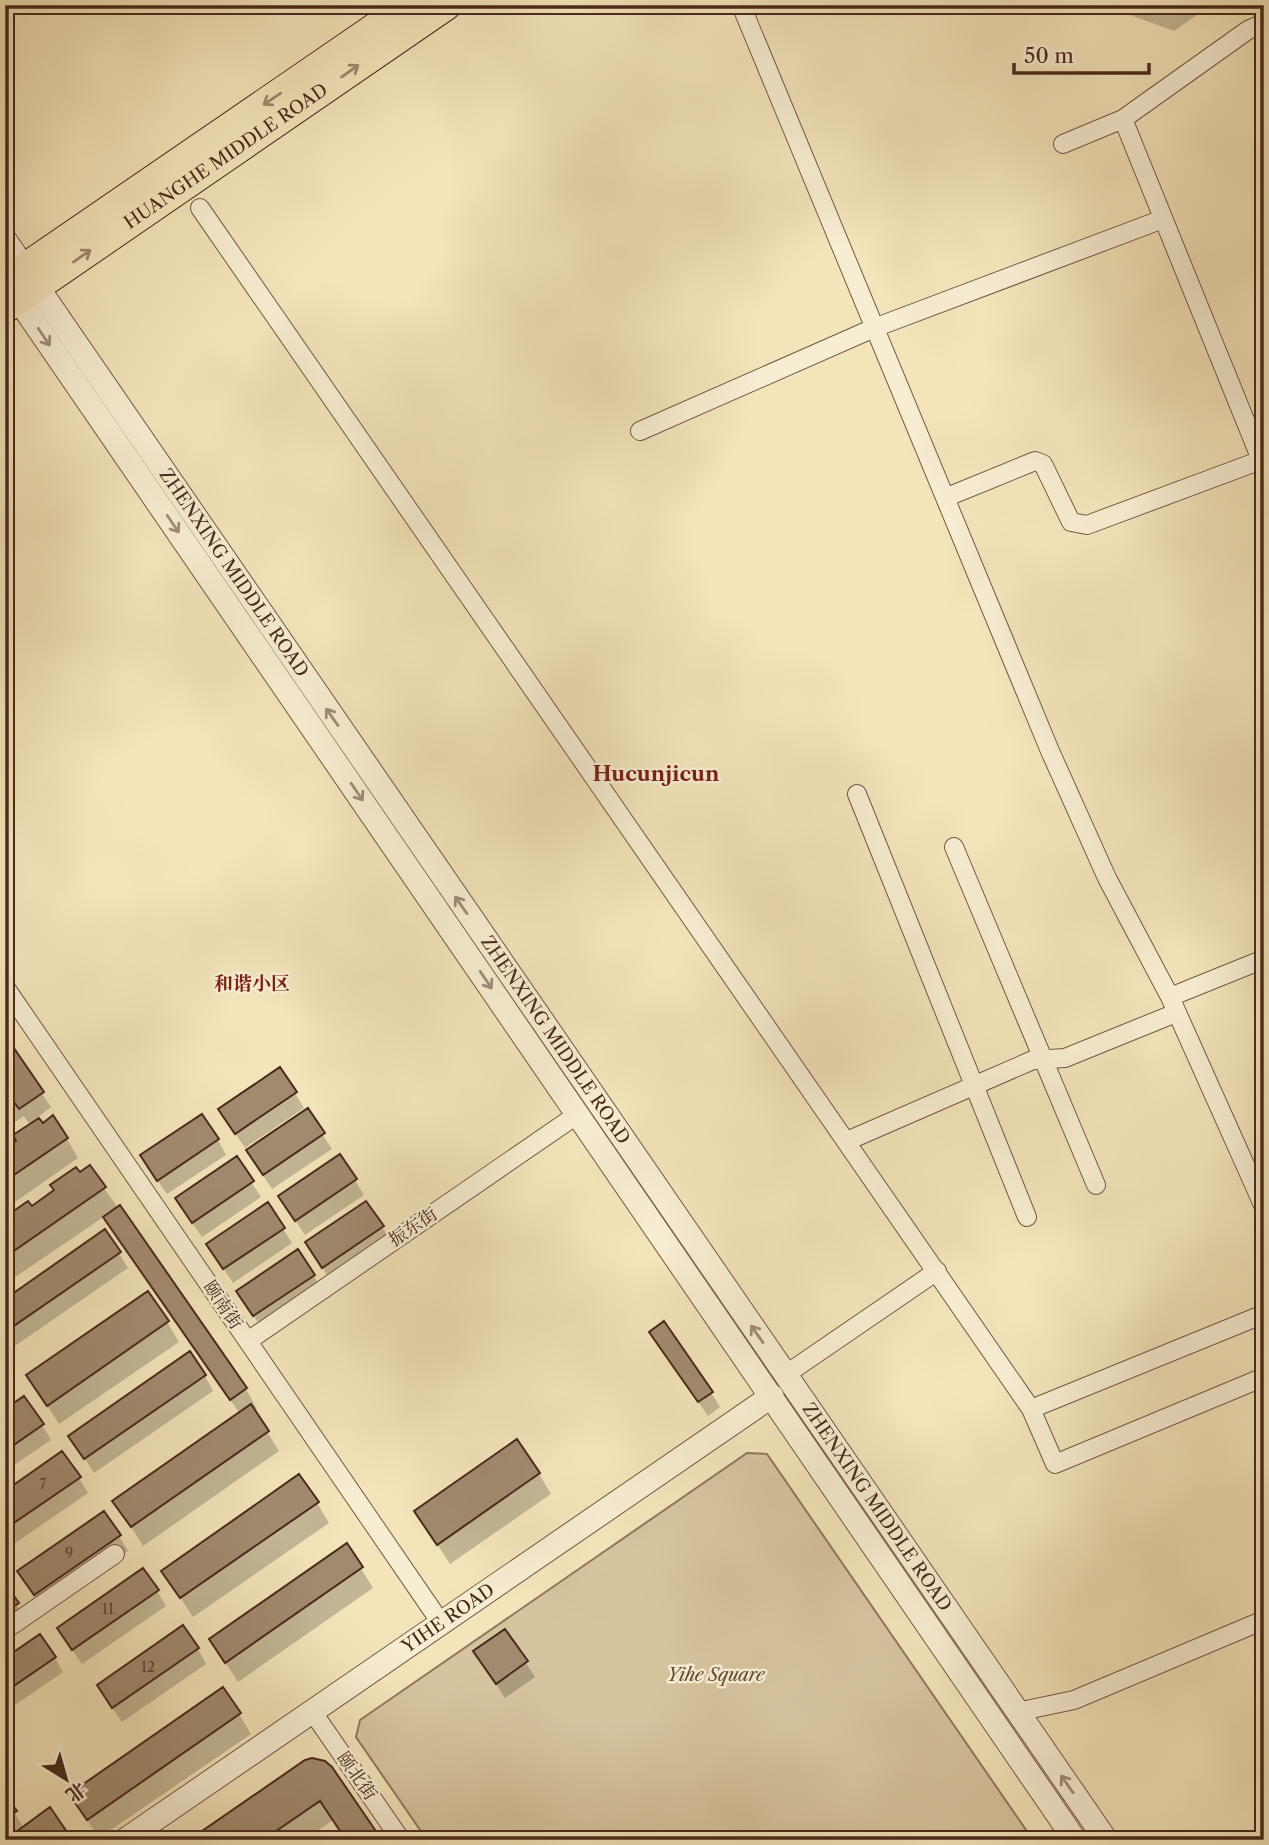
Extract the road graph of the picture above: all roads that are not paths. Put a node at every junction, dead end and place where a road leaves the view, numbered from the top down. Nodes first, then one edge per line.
1 (409, 5) edge
2 (446, 5) edge
3 (741, 5) edge
4 (1264, 23) edge
5 (1123, 118) junction
6 (1063, 144) dead end
7 (200, 208) dead end
8 (1163, 219) junction
9 (5, 240) edge
10 (15, 287) edge
11 (874, 328) junction
12 (640, 431) dead end
13 (1263, 462) edge
14 (947, 497) junction
15 (857, 794) dead end
16 (954, 847) dead end
17 (1264, 959) edge
18 (5, 988) edge
19 (1173, 1005) junction
20 (1043, 1059) junction
21 (974, 1084) junction
22 (578, 1114) junction
23 (847, 1141) junction
24 (1096, 1185) dead end
25 (1264, 1207) edge
26 (1027, 1217) dead end
27 (937, 1271) junction
28 (1264, 1314) edge
29 (248, 1341) junction
30 (785, 1375) junction
31 (1264, 1377) edge
32 (772, 1396) junction
33 (1031, 1409) junction
34 (115, 1554) dead end
35 (1264, 1620) edge
36 (441, 1623) junction
37 (5, 1630) edge
38 (312, 1711) junction
39 (1017, 1712) junction
40 (125, 1840) edge
41 (401, 1840) edge
42 (1075, 1840) edge
43 (1106, 1840) edge

1 -> 10 main road, HUANGHE MIDDLE ROAD
10 -> 2 main road, HUANGHE MIDDLE ROAD
3 - 11 street
4 - 5 street
5 - 6 street
5 - 8 street
7 - 23 street
8 - 11 street
8 - 13 street
9 - 10 street, ZHENXING MIDDLE ROAD
10 -> 22 street, ZHENXING MIDDLE ROAD
30 -> 10 street, ZHENXING MIDDLE ROAD
11 - 12 street
11 - 14 street
13 - 14 street
14 - 19 street
15 - 21 street
16 - 20 street
17 - 19 street
18 - 29 street, 颐南街
19 - 20 street
19 - 25 street
20 - 21 street
20 - 24 street
21 - 23 street
21 - 26 street
22 - 29 street, 振东街
22 - 32 street, ZHENXING MIDDLE ROAD
23 - 27 street
27 - 30 street
27 - 33 street
28 - 33 street
29 - 36 street, 颐南街
30 - 39 street, ZHENXING MIDDLE ROAD
31 - 33 street
32 - 36 street, YIHE ROAD
32 - 42 street, ZHENXING MIDDLE ROAD
34 - 37 street
35 - 39 street
36 - 38 street, YIHE ROAD
38 - 40 street, YIHE ROAD
38 - 41 street, 颐北街
43 -> 39 street, ZHENXING MIDDLE ROAD

